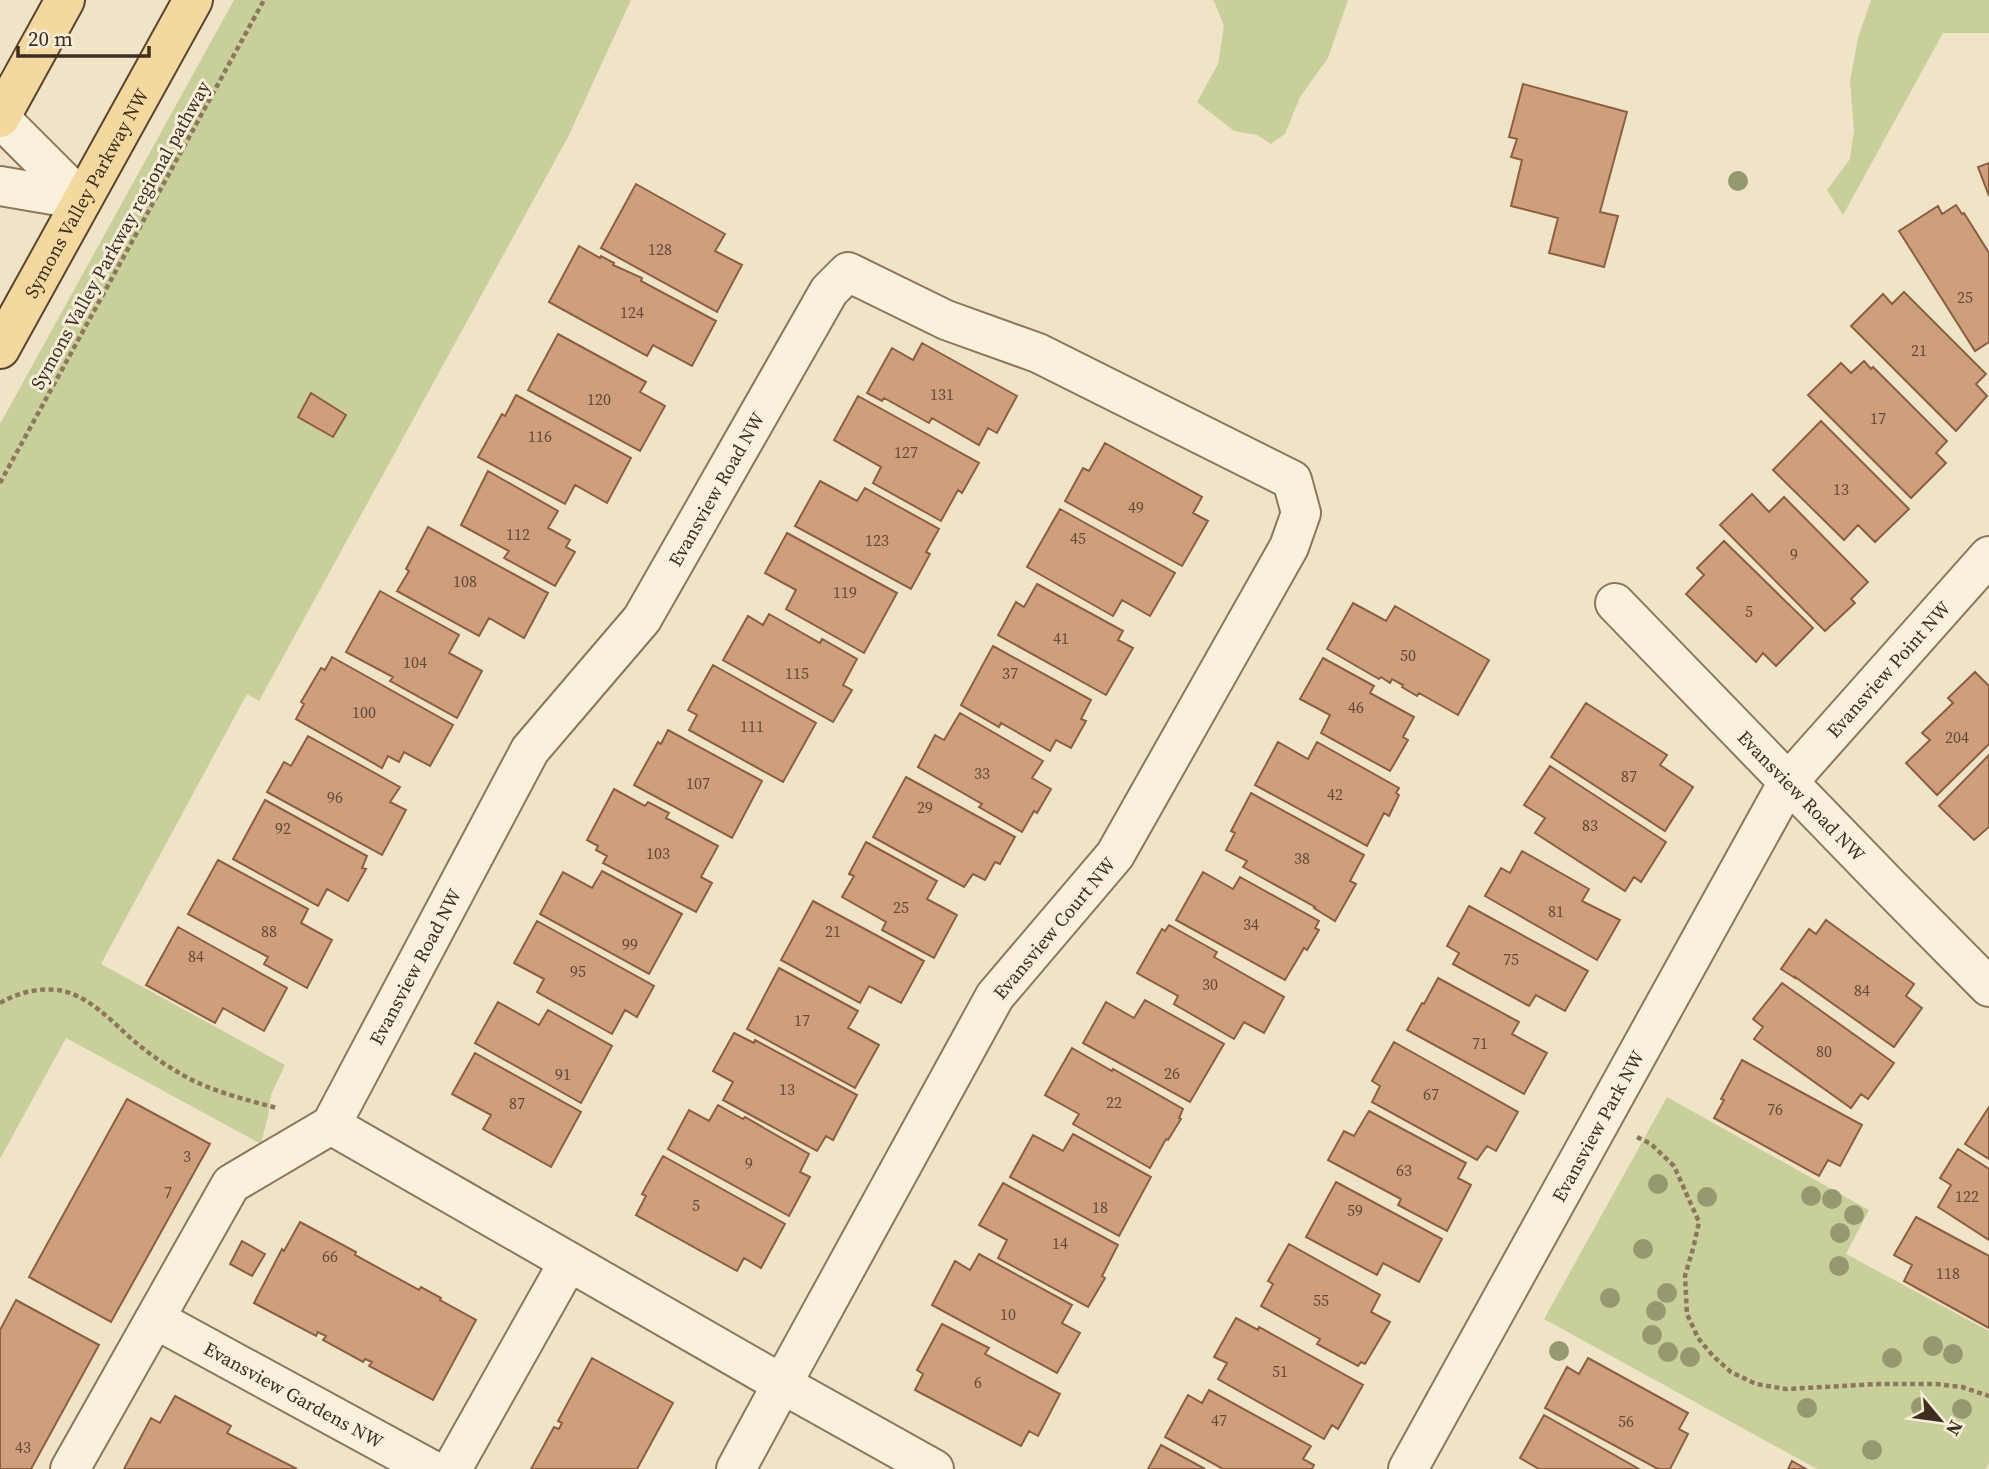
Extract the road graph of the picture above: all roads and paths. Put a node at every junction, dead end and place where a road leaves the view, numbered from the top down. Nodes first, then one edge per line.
1 (65, 0) edge
2 (193, 0) edge
3 (264, 0) edge
4 (0, 118) edge
5 (0, 187) edge
6 (82, 200) junction
7 (829, 291) joint
8 (0, 349) edge
9 (0, 483) edge
10 (1989, 556) edge
11 (1615, 603) dead end
12 (1788, 782) junction
13 (1989, 987) edge
14 (0, 1003) edge
15 (1603, 1117) junction
16 (331, 1125) junction
17 (568, 1262) junction
18 (155, 1319) junction
19 (782, 1384) junction
20 (1989, 1396) edge
21 (70, 1469) edge
22 (430, 1469) edge
23 (452, 1469) edge
24 (736, 1469) edge
25 (934, 1469) edge
26 (1408, 1469) edge

1 - 4 main road
2 - 6 main road, Symons Valley Parkway NW
3 - 9 path, Symons Valley Parkway regional pathway
4 - 6 street
5 - 6 street
6 - 8 main road, Symons Valley Parkway NW
7 - 16 street, Evansview Road NW
7 - 19 street, Evansview Court NW
10 - 12 street, Evansview Point NW
11 - 12 street, Evansview Road NW
12 - 13 street, Evansview Road NW
12 - 15 street, Evansview Park NW
14 - 16 path
15 - 20 path
15 - 26 street, Evansview Park NW
16 - 17 street
16 - 18 street
17 - 19 street
17 - 23 street
18 - 21 street
18 - 22 street, Evansview Gardens NW
19 - 24 street
19 - 25 street

